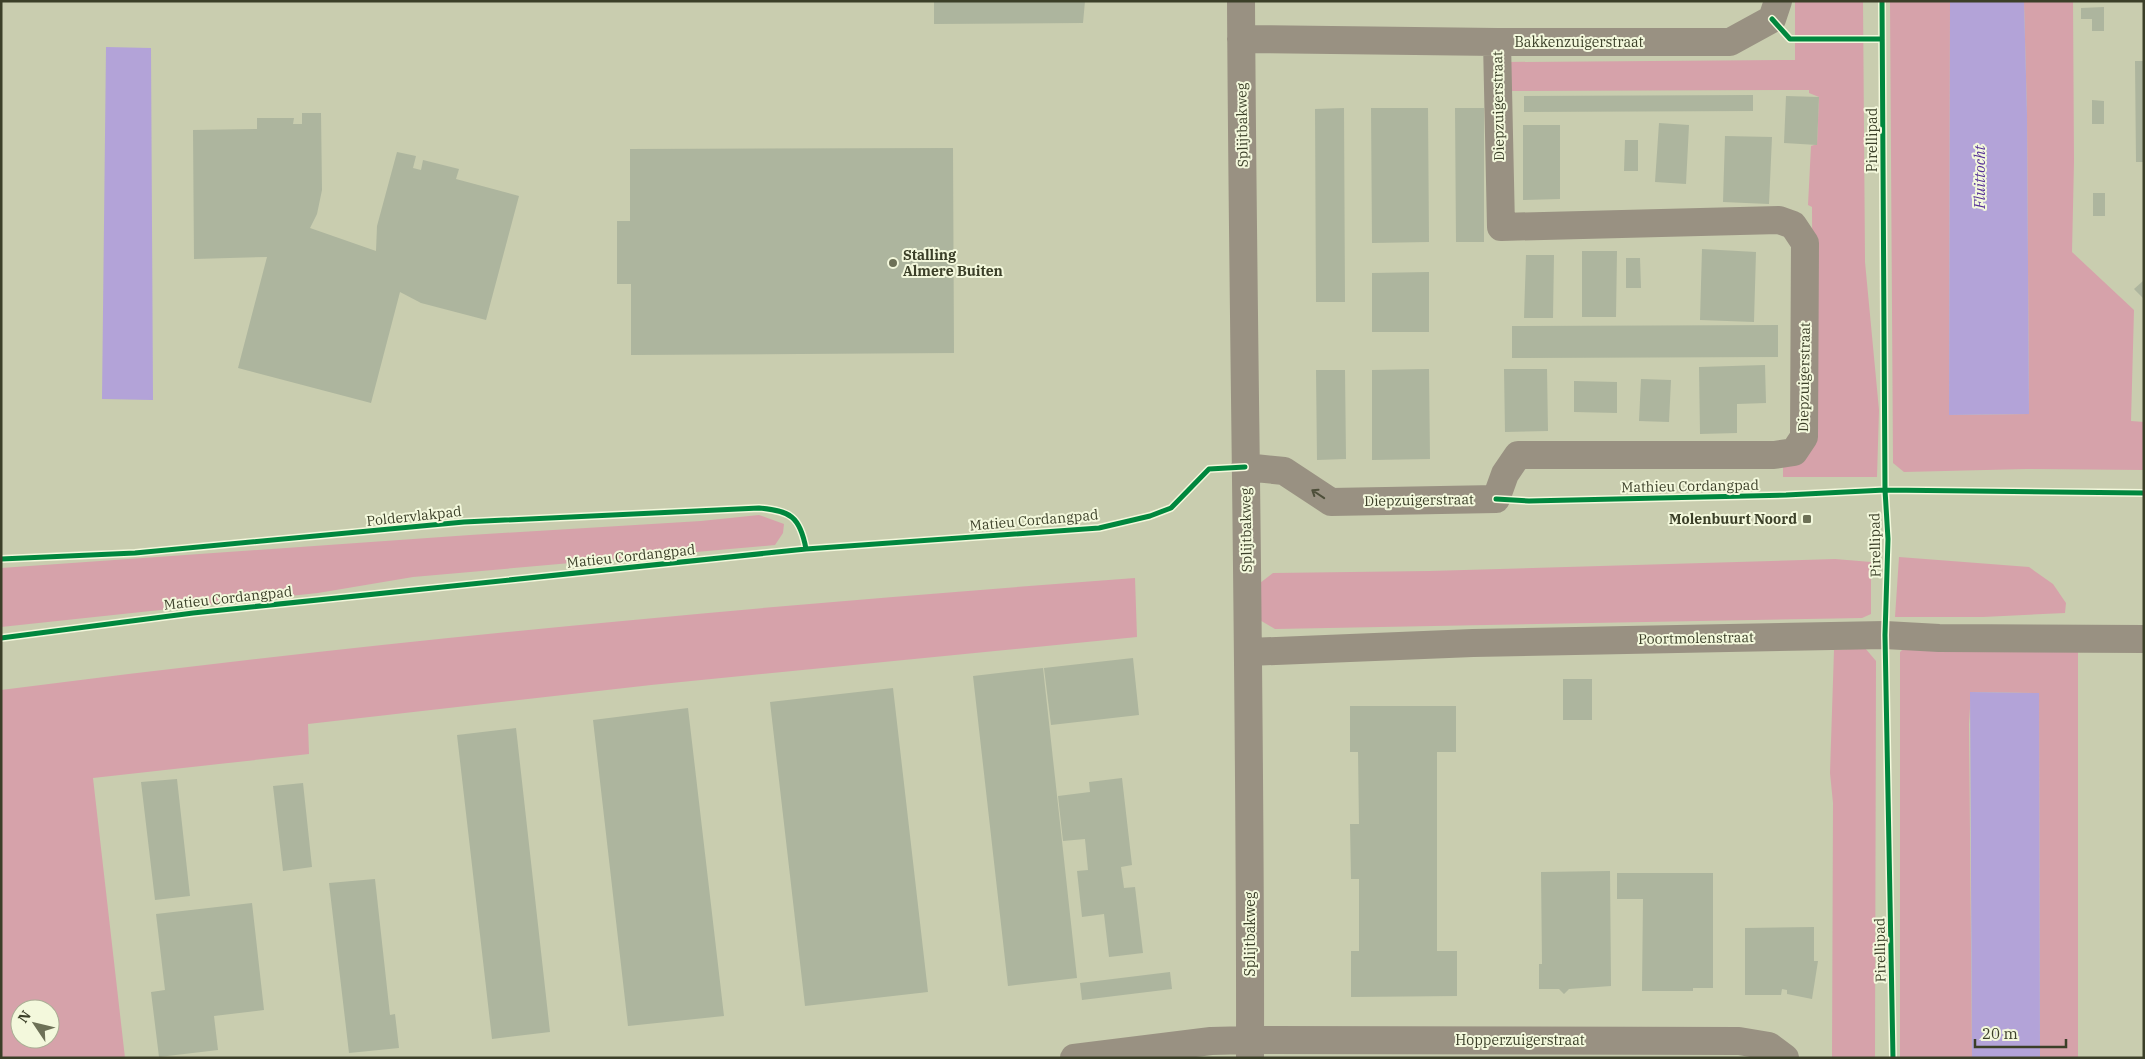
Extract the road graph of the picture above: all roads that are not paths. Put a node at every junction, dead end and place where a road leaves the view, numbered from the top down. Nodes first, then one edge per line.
1 (1241, 1) edge
2 (1778, 1) edge
3 (1241, 39) junction
4 (1497, 42) junction
5 (1245, 467) junction
6 (2144, 639) edge
7 (1249, 652) junction
8 (1250, 1049) edge
9 (1074, 1058) edge
10 (1785, 1058) edge

1 - 3 street, Splijtbakweg
2 - 4 street, Bakkenzuigerstraat
3 - 4 street, Bakkenzuigerstraat
3 - 5 street, Splijtbakweg
4 -> 5 street, Diepzuigerstraat
5 - 7 street, Splijtbakweg
6 - 7 street, Poortmolenstraat
7 - 8 street, Splijtbakweg
8 - 9 street, Hopperzuigerstraat
8 - 10 street, Hopperzuigerstraat

